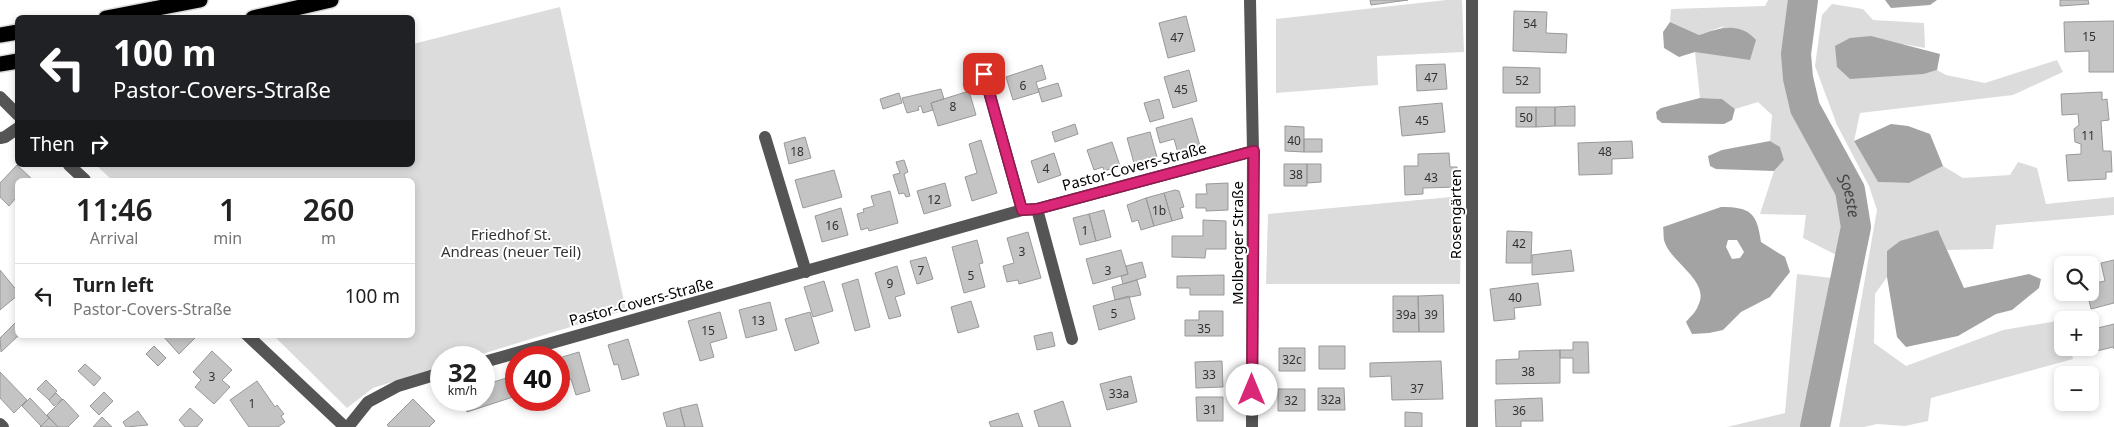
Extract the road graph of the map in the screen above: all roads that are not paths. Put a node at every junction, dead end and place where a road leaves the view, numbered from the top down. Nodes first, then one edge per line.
1 (200, 0) edge
2 (331, 0) edge
3 (1250, 0) edge
4 (1472, 0) edge
5 (122, 15) edge
6 (266, 15) edge
7 (15, 32) edge
8 (0, 35) edge
9 (15, 62) edge
10 (0, 64) edge
11 (984, 74) dead end
12 (0, 97) edge
13 (15, 112) edge
14 (15, 130) edge
15 (765, 137) dead end
16 (0, 138) edge
17 (1254, 151) junction
18 (71, 167) edge
19 (82, 178) edge
20 (1037, 209) junction
21 (1022, 210) junction
22 (806, 272) junction
23 (250, 338) edge
24 (1072, 339) dead end
25 (495, 359) edge
26 (430, 376) edge
27 (347, 427) edge
28 (1252, 427) edge
29 (1472, 427) edge

1 - 5 highway
2 - 6 highway
3 - 17 street, Molberger Straße
4 - 29 street, Rosengärten
7 - 8 highway
9 - 10 highway
11 - 21 street
12 - 13 street
14 - 16 street
15 - 22 street
17 - 20 street, Pastor-Covers-Straße
17 - 28 street, Molberger Straße
18 - 19 street
20 - 21 street, Pastor-Covers-Straße
20 - 24 street
21 - 22 street, Pastor-Covers-Straße
22 - 25 street, Pastor-Covers-Straße
23 - 27 street
26 - 27 street

